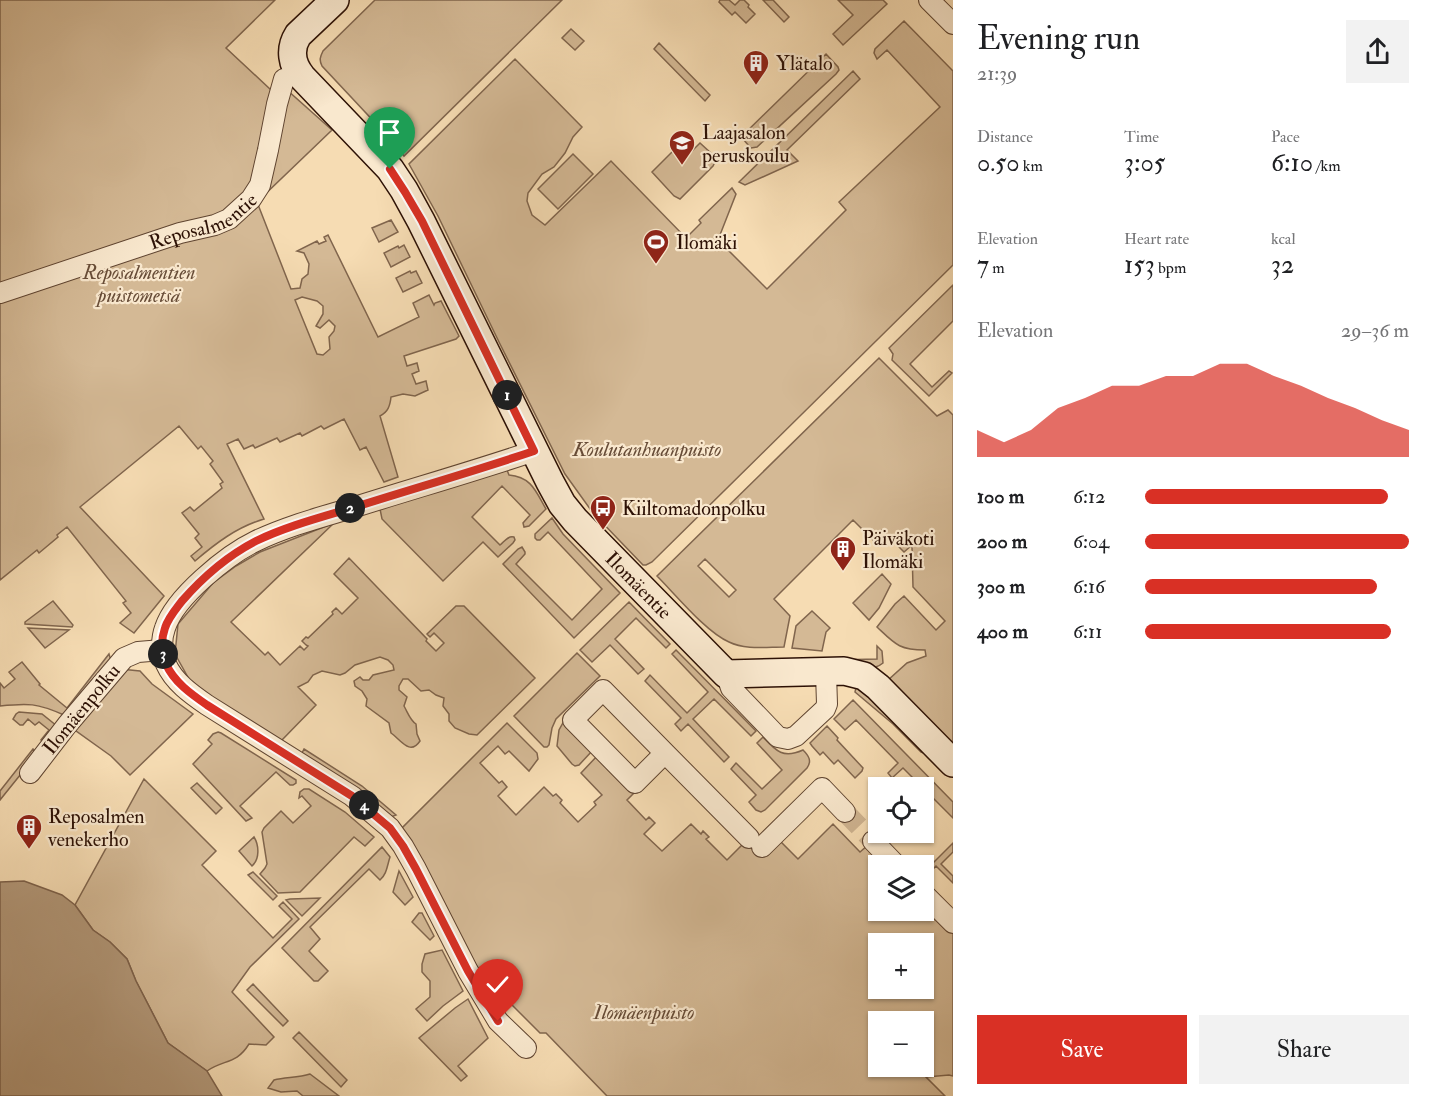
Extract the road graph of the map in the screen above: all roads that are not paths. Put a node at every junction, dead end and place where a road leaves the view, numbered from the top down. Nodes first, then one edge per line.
1 (334, 0) edge
2 (929, 0) edge
3 (953, 24) edge
4 (290, 74) junction
5 (0, 293) edge
6 (534, 451) junction
7 (162, 650) junction
8 (826, 673) junction
9 (726, 674) junction
10 (666, 753) junction
11 (953, 763) edge
12 (30, 772) dead end
13 (845, 812) tunnel mouth
14 (875, 843) tunnel mouth
15 (886, 855) edge
16 (934, 904) edge
17 (953, 923) edge
18 (526, 1048) dead end

1 - 4 street, Reposalmentie
2 - 3 street
4 - 5 street, Reposalmentie
4 - 6 street, Ilomäentie
6 - 7 street
6 - 9 street, Ilomäentie
7 - 12 street, Ilomäenpolku
7 - 18 street
8 - 9 street
8 - 9 street, Ilomäentie
8 - 11 street
10 - 10 street
10 - 13 street
14 - 15 street
16 - 17 street

